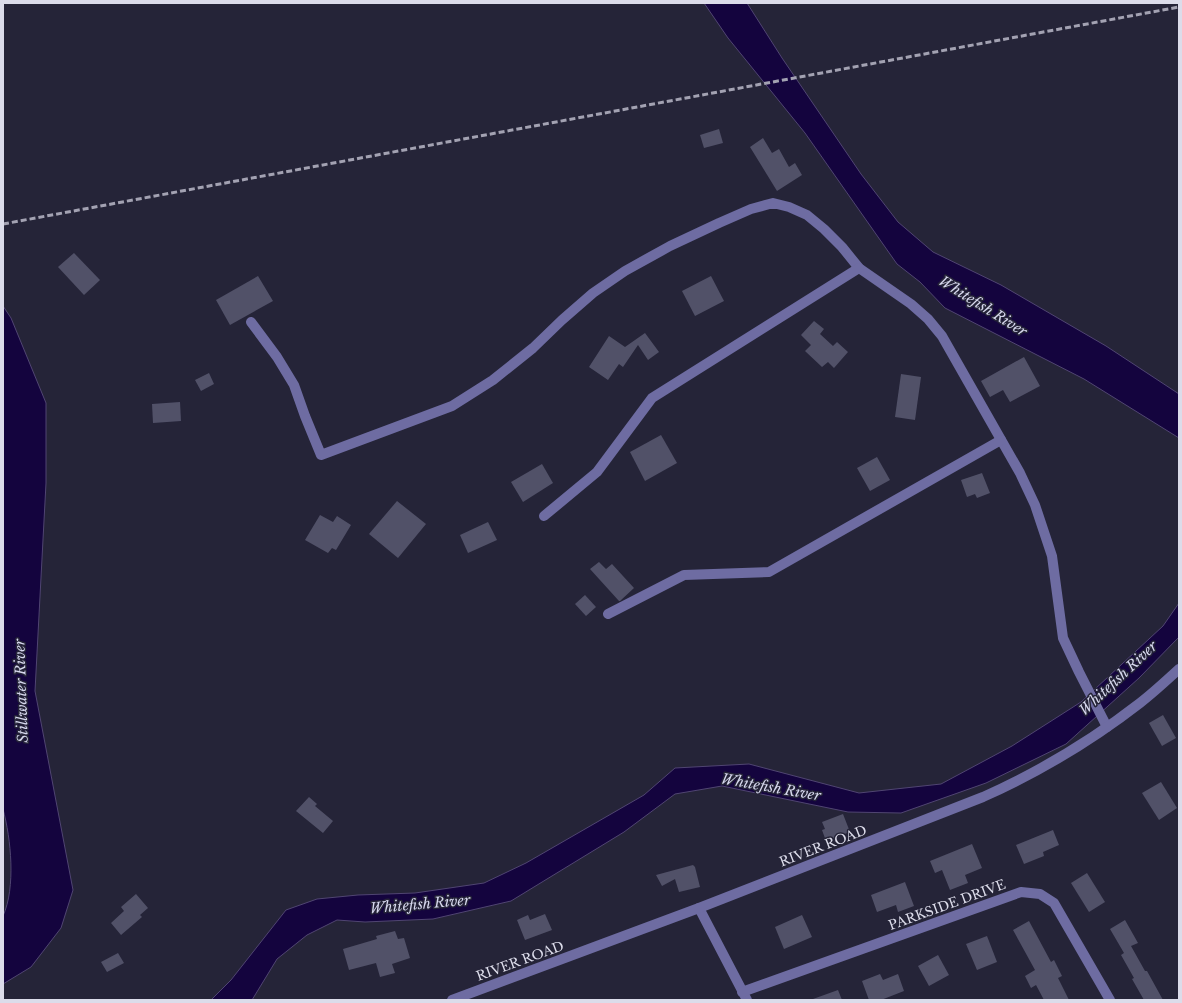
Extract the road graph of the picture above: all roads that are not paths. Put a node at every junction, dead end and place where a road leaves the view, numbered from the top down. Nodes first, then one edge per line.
1 (859, 268) junction
2 (251, 322) dead end
3 (1001, 440) junction
4 (544, 516) dead end
5 (608, 614) dead end
6 (1179, 669) edge
7 (1107, 727) junction
8 (699, 908) junction
9 (745, 996) edge
10 (452, 1000) edge
11 (1110, 1000) edge

1 - 2 street
1 - 3 street
1 - 4 street
3 - 5 street
3 - 7 street
6 - 7 street, RIVER ROAD
7 - 8 street, RIVER ROAD
8 - 9 street
8 - 10 street, RIVER ROAD
9 - 11 street, PARKSIDE DRIVE

